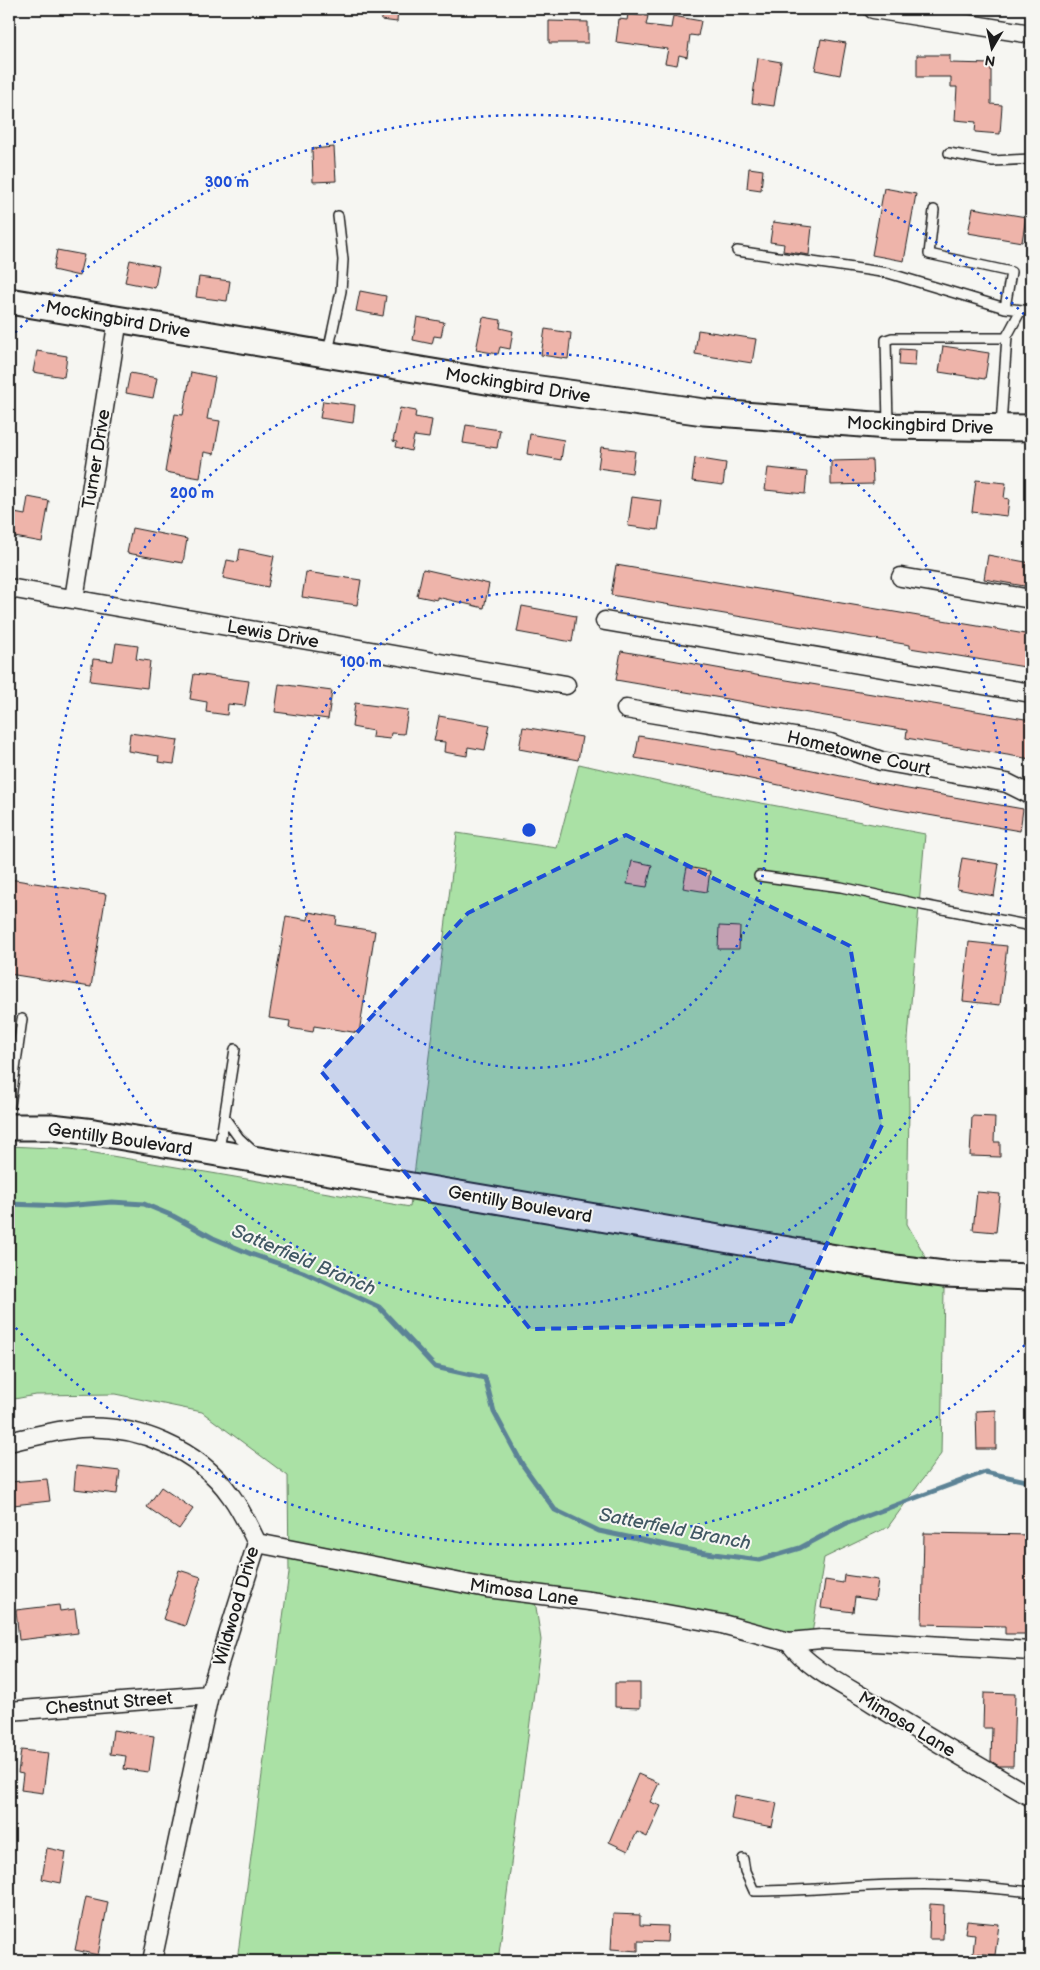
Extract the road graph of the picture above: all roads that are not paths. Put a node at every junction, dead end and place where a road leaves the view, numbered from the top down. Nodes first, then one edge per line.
1 (873, 9) edge
2 (1031, 34) edge
3 (949, 153) dead end
4 (1031, 159) edge
5 (934, 210) dead end
6 (338, 216) dead end
7 (737, 251) dead end
8 (9, 300) edge
9 (1005, 308) junction
10 (1021, 310) junction
11 (1031, 311) edge
12 (118, 319) junction
13 (1007, 338) junction
14 (328, 354) junction
15 (888, 426) junction
16 (1000, 428) junction
17 (1031, 428) edge
18 (901, 578) dead end
19 (9, 588) edge
20 (74, 599) junction
21 (1031, 599) edge
22 (605, 621) dead end
23 (566, 685) dead end
24 (1031, 693) edge
25 (626, 709) dead end
26 (1031, 795) edge
27 (759, 876) dead end
28 (1031, 926) edge
29 (22, 1019) dead end
30 (235, 1049) dead end
31 (9, 1113) edge
32 (224, 1117) junction
33 (9, 1127) edge
34 (218, 1153) junction
35 (267, 1161) junction
36 (1024, 1277) edge
37 (9, 1442) edge
38 (257, 1543) junction
39 (789, 1642) junction
40 (1031, 1651) edge
41 (210, 1695) junction
42 (9, 1711) edge
43 (1031, 1797) edge
44 (743, 1859) dead end
45 (1031, 1892) edge
46 (152, 1961) edge

1 - 2 street
3 - 4 lane
5 - 9 lane
6 - 14 lane
7 - 9 lane
8 - 12 street, Mockingbird Drive
9 - 10 lane
10 - 11 lane
10 - 13 lane
12 - 14 street, Mockingbird Drive
12 - 20 street, Turner Drive
13 - 15 lane
13 - 16 lane
14 - 15 street, Mockingbird Drive
15 - 16 street, Mockingbird Drive
16 - 17 street, Mockingbird Drive
18 - 21 street
19 - 20 street, Lewis Drive
20 - 23 street, Lewis Drive
22 - 24 street
25 - 26 street, Hometowne Court
27 - 28 lane
29 - 31 lane
30 - 32 lane
32 - 34 lane
32 - 35 lane
33 - 34 street, Gentilly Boulevard
34 - 35 street, Gentilly Boulevard
35 - 36 street, Gentilly Boulevard
37 - 38 street, Wildwood Drive
38 - 39 street, Mimosa Lane
38 - 41 street, Wildwood Drive
39 - 40 street, Mimosa Lane
39 - 43 street, Mimosa Lane
41 - 42 street, Chestnut Street
41 - 46 street, Wildwood Drive
44 - 45 lane

